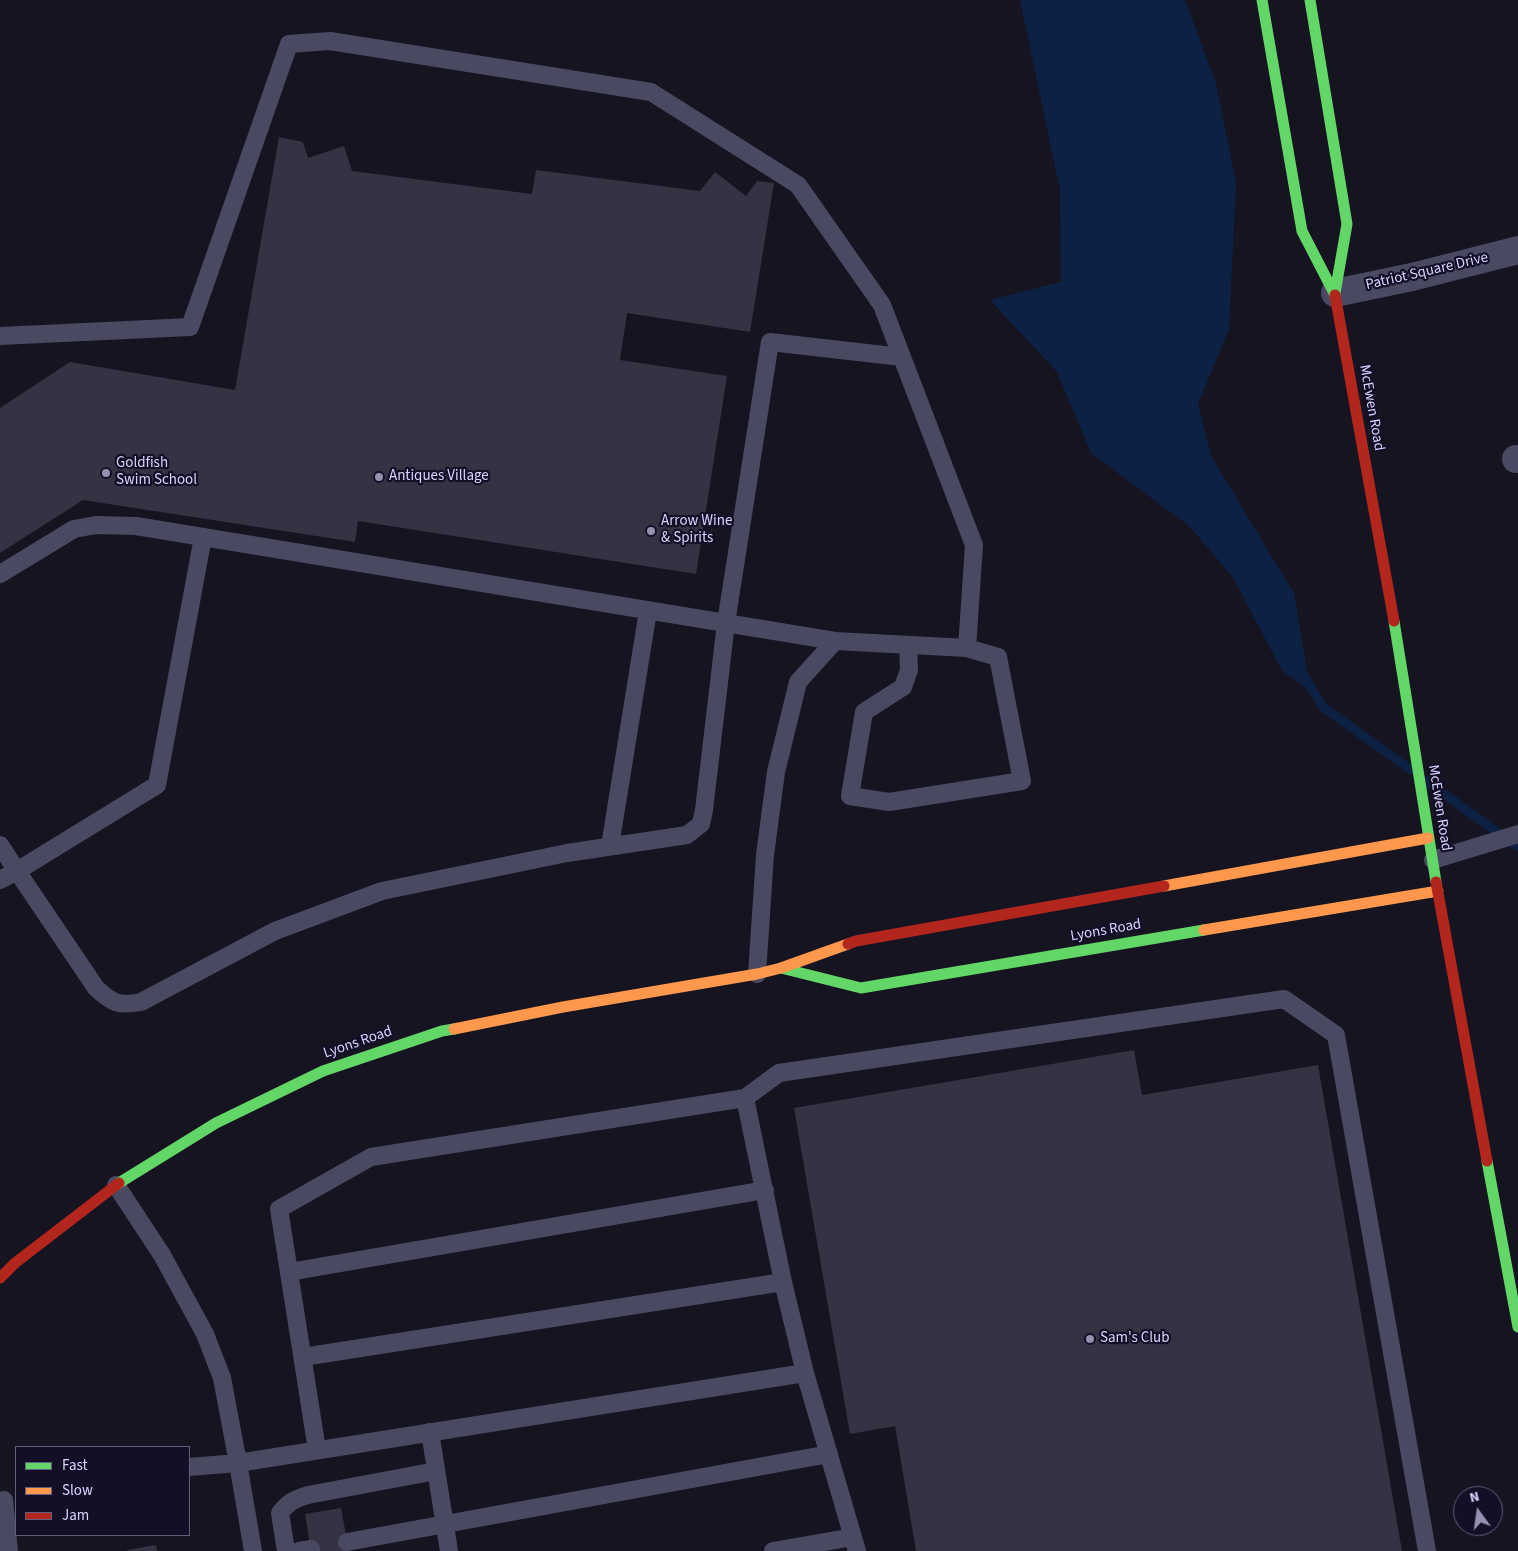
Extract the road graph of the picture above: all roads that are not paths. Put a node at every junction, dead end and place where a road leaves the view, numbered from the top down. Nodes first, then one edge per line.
1 (1262, 0) edge
2 (1310, 0) edge
3 (1518, 250) edge
4 (1336, 293) junction
5 (0, 336) edge
6 (902, 357) junction
7 (203, 537) junction
8 (0, 574) edge
9 (648, 610) junction
10 (726, 623) junction
11 (835, 641) junction
12 (908, 645) junction
13 (967, 648) junction
14 (1518, 834) edge
15 (1428, 838) junction
16 (0, 845) edge
17 (610, 846) junction
18 (1432, 860) junction
19 (17, 871) junction
20 (0, 880) edge
21 (1438, 891) junction
22 (781, 968) junction
23 (757, 974) junction
24 (745, 1098) junction
25 (116, 1185) junction
26 (765, 1190) junction
27 (1512, 1262) edge
28 (289, 1272) junction
29 (0, 1278) edge
30 (784, 1282) junction
31 (1518, 1327) edge
32 (303, 1357) junction
33 (805, 1372) junction
34 (430, 1432) junction
35 (317, 1450) junction
36 (829, 1454) junction
37 (238, 1463) junction
38 (190, 1467) edge
39 (436, 1471) junction
40 (7, 1499) edge
41 (444, 1524) junction
42 (347, 1542) dead end
43 (855, 1544) edge
44 (9, 1551) edge
45 (253, 1551) edge
46 (286, 1551) edge
47 (449, 1551) edge
48 (773, 1551) edge
49 (1427, 1551) edge

1 - 4 street, McEwen Road
2 - 4 street, McEwen Road
3 - 4 street, Patriot Square Drive
4 - 15 street, McEwen Road
5 - 6 lane
6 - 10 lane
6 - 13 lane
7 - 8 lane
7 - 9 lane
7 - 19 lane
9 - 10 lane
9 - 17 lane
10 - 11 lane
10 - 17 lane
11 - 12 lane
11 - 23 lane
12 - 13 lane
12 - 13 lane
14 - 18 lane
15 - 18 street, McEwen Road
15 - 22 street, Lyons Road
16 - 19 lane
17 - 19 lane
18 - 21 street, McEwen Road
19 - 20 lane
21 - 22 street, Lyons Road
21 - 27 street, McEwen Road
22 - 23 street, Lyons Road
23 - 25 street, Lyons Road
24 - 26 lane
24 - 28 lane
24 - 49 lane
25 - 29 street, Lyons Road
25 - 37 lane
26 - 28 lane
26 - 30 lane
27 - 31 street, McEwen Road
28 - 32 lane
30 - 32 lane
30 - 33 lane
32 - 35 lane
33 - 34 lane
33 - 36 lane
34 - 35 lane
34 - 39 lane
35 - 37 lane
36 - 41 lane
36 - 43 lane
37 - 38 lane
37 - 45 lane
39 - 41 lane
39 - 46 lane
40 - 44 lane
41 - 42 lane
41 - 47 lane
43 - 48 lane

